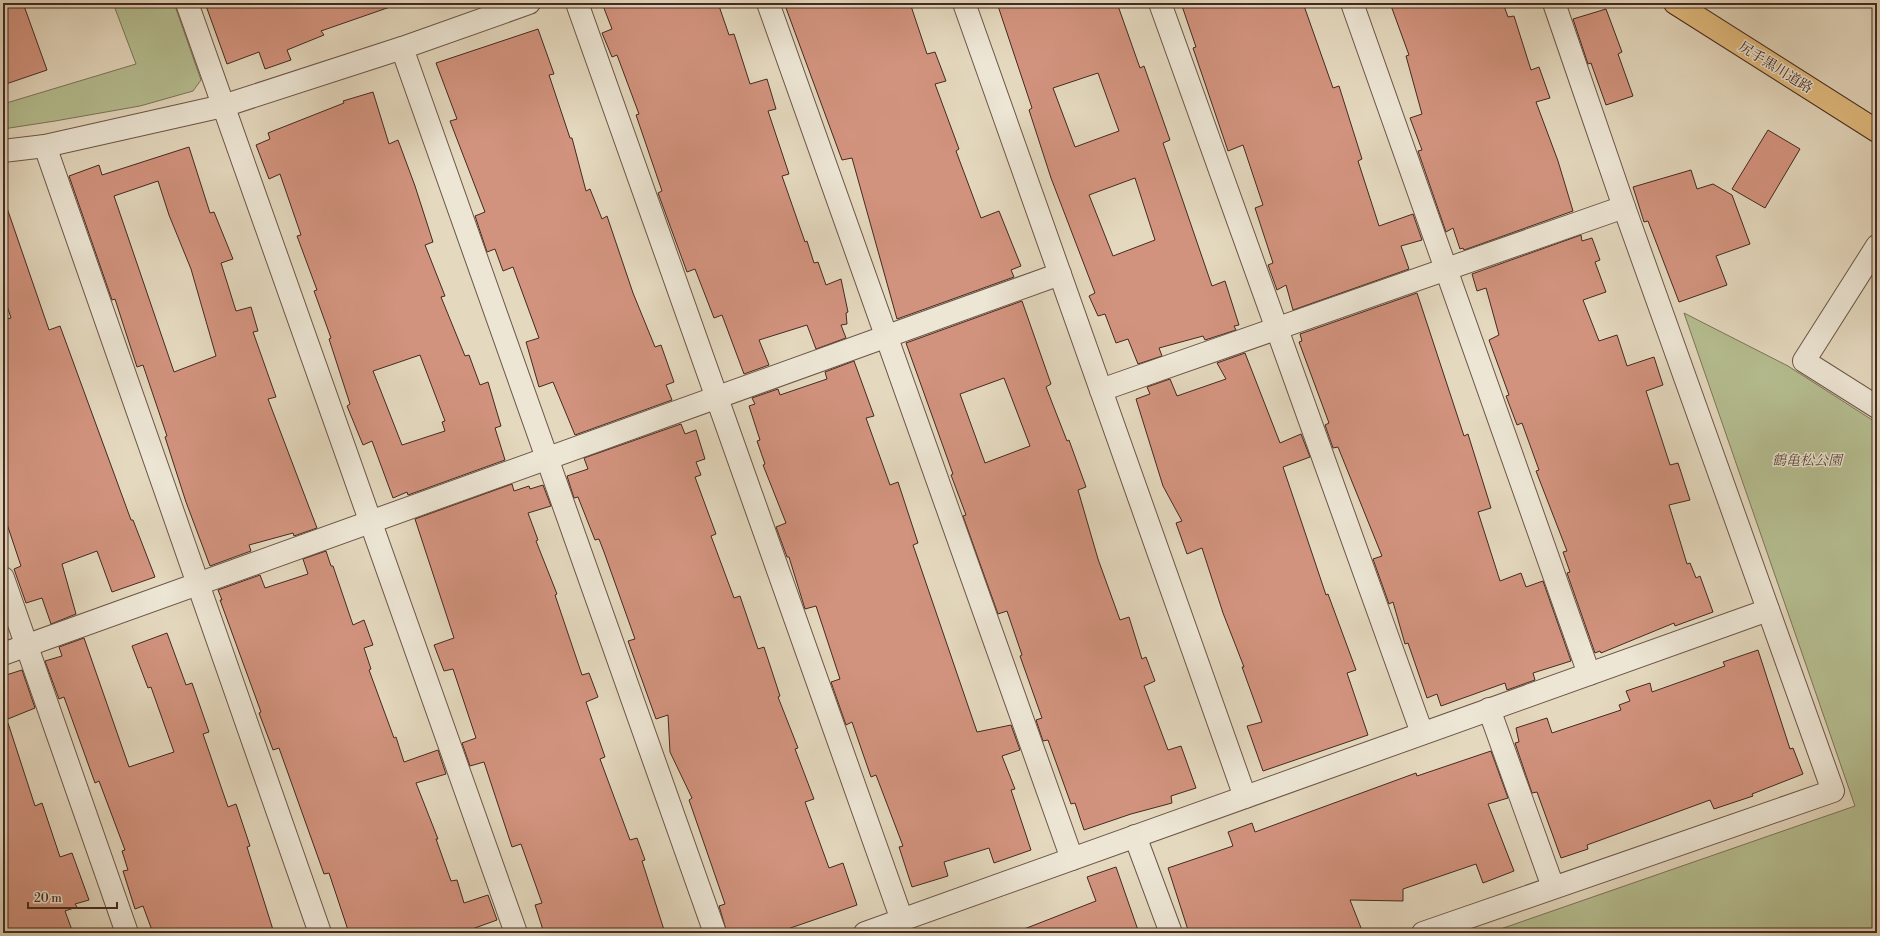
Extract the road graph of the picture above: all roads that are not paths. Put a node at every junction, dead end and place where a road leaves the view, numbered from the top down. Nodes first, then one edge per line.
1 (188, 3) edge
2 (529, 3) edge
3 (578, 3) edge
4 (768, 3) edge
5 (964, 3) edge
6 (1160, 3) edge
7 (1352, 3) edge
8 (1554, 3) edge
9 (1675, 3) edge
10 (402, 48) junction
11 (223, 106) junction
12 (1877, 131) edge
13 (45, 146) junction
14 (3, 151) edge
15 (1624, 208) junction
16 (1877, 246) edge
17 (1446, 270) junction
18 (1060, 274) junction
19 (1276, 329) junction
20 (886, 337) junction
21 (1101, 390) junction
22 (717, 398) junction
23 (1877, 407) edge
24 (548, 458) junction
25 (370, 522) junction
26 (3, 578) edge
27 (198, 583) junction
28 (1768, 610) junction
29 (27, 646) junction
30 (3, 654) edge
31 (1589, 674) junction
32 (1489, 709) junction
33 (1422, 733) junction
34 (1245, 797) junction
35 (1135, 836) junction
36 (1072, 859) junction
37 (1553, 888) junction
38 (902, 920) junction
39 (128, 933) edge
40 (320, 933) edge
41 (516, 933) edge
42 (715, 933) edge
43 (865, 933) edge
44 (1171, 933) edge
45 (1423, 933) edge

1 - 11 street
2 - 10 street
3 - 22 street
4 - 20 street
5 - 18 street
6 - 19 street
7 - 17 street
8 - 15 street
9 - 12 main road, 尻手黒川道路
10 - 11 street
10 - 24 street
11 - 13 street
11 - 25 street
13 - 14 street
13 - 27 street
15 - 17 street
15 - 28 street
16 - 23 street
17 - 19 street
17 - 31 street
18 - 20 street
18 - 21 street
19 - 21 street
19 - 33 street
20 - 22 street
20 - 36 street
21 - 34 street
22 - 24 street
22 - 38 street
24 - 25 street
24 - 42 street
25 - 27 street
25 - 41 street
26 - 29 street
27 - 29 street
27 - 40 street
28 - 31 street
28 - 37 street
29 - 30 street
29 - 39 street
31 - 32 street
32 - 33 street
32 - 37 street
33 - 34 street
34 - 35 street
35 - 36 street
35 - 44 street
36 - 38 street
37 - 45 street
38 - 43 street

